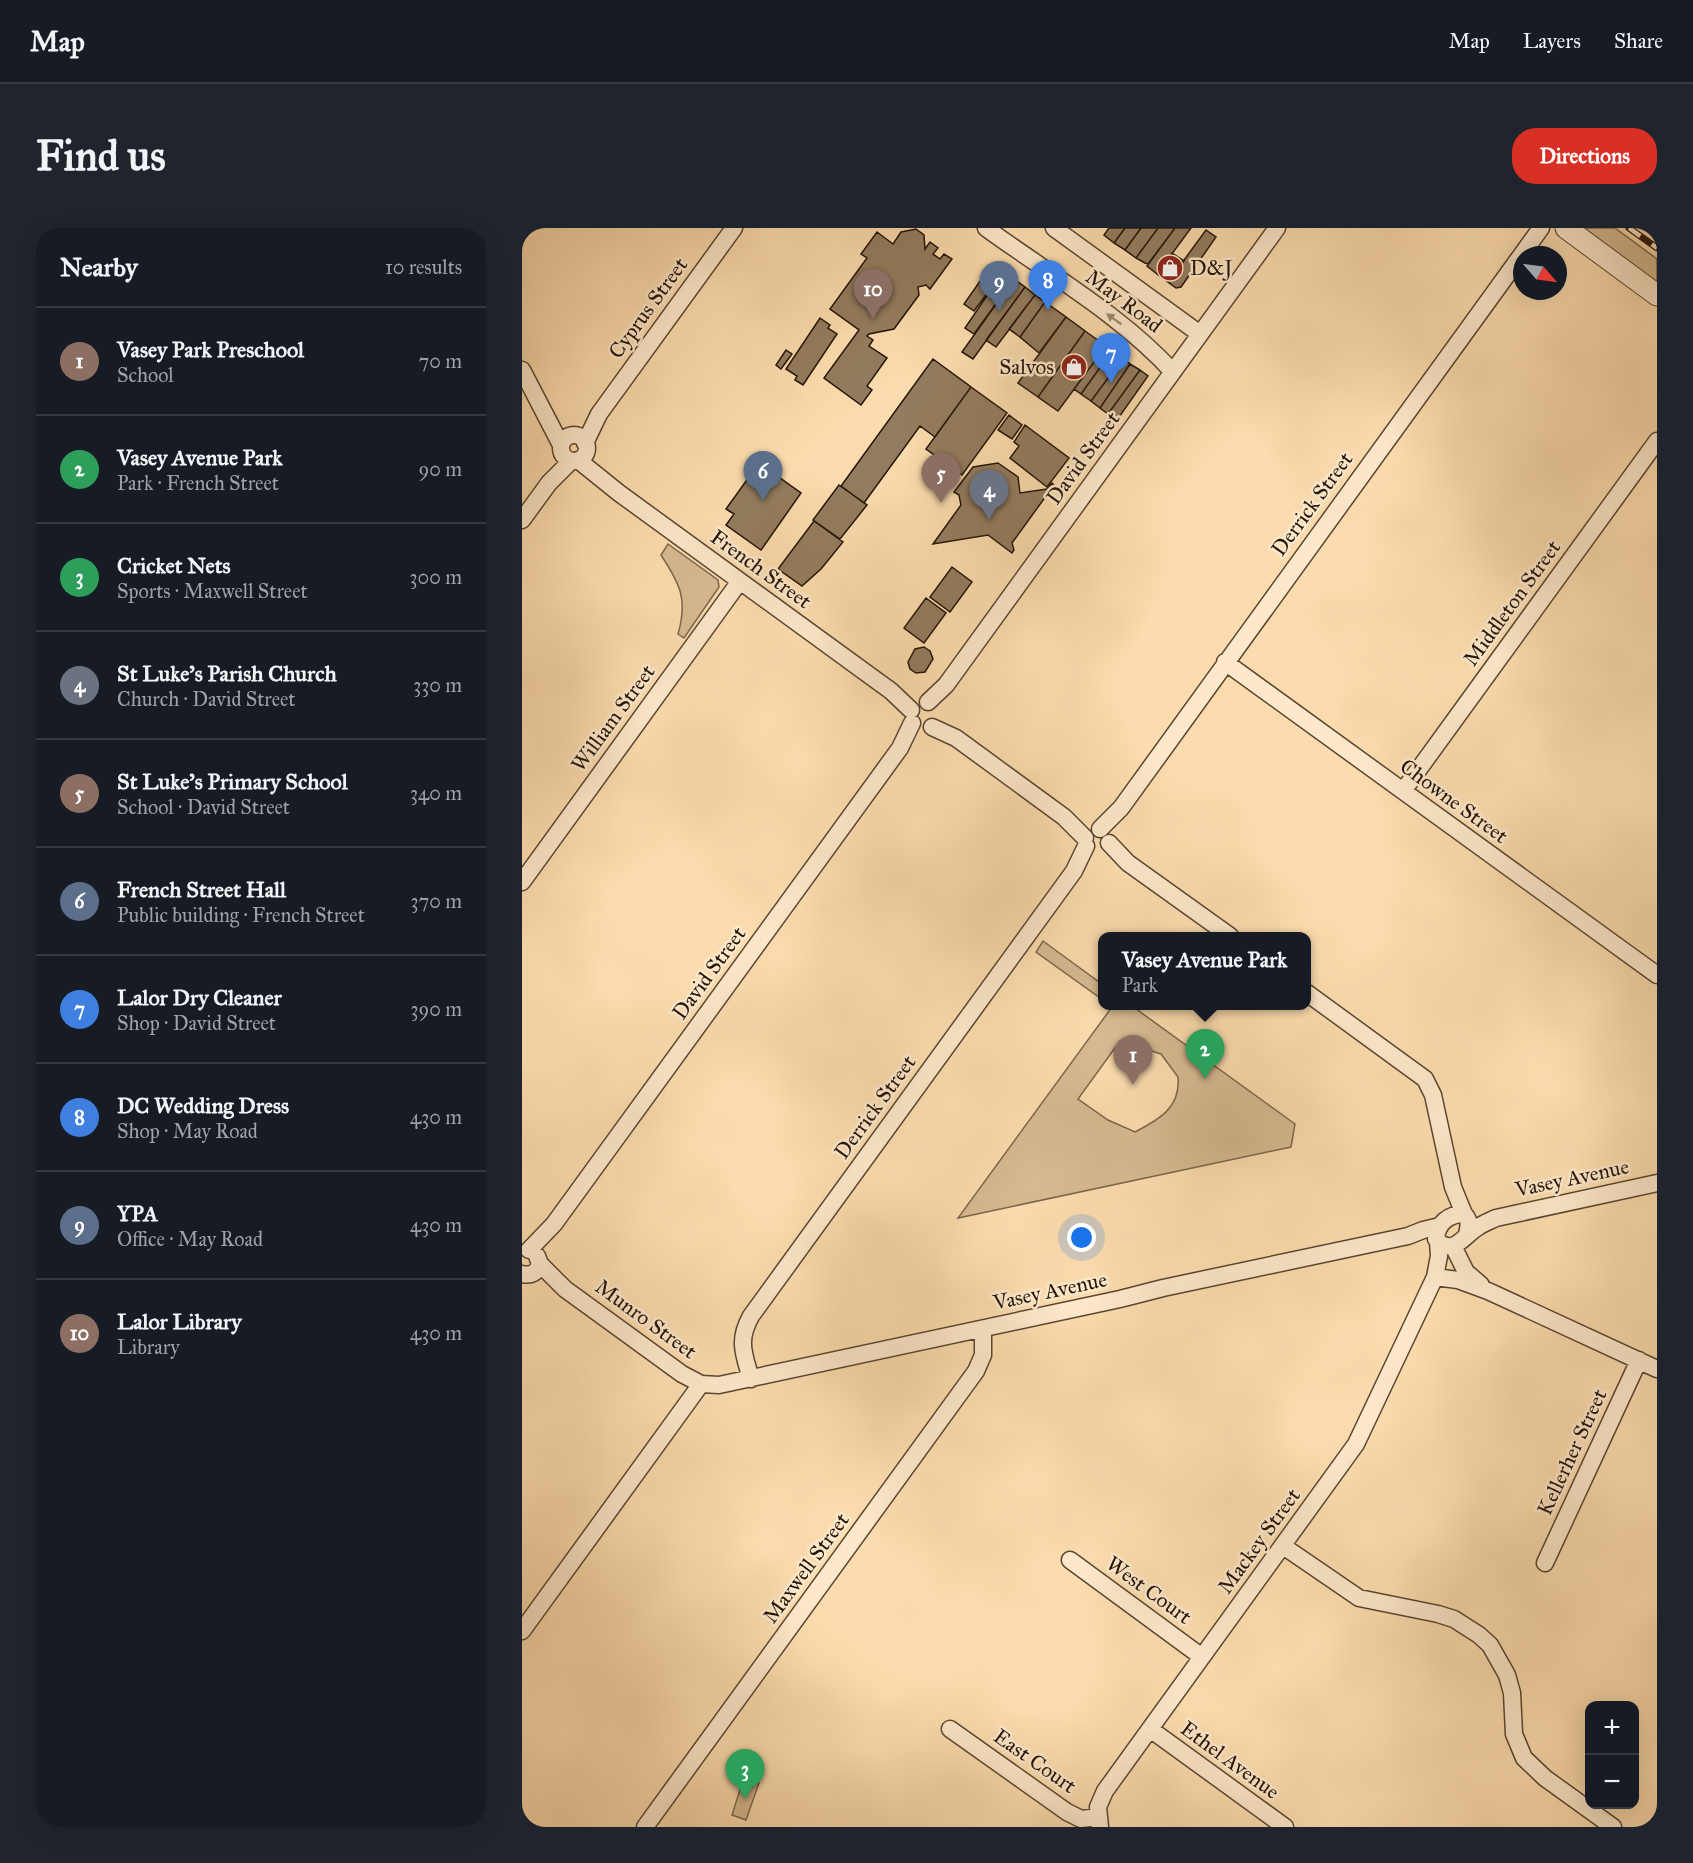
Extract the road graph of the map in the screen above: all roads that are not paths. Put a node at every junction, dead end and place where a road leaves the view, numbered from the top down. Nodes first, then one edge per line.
1 (734, 228) edge
2 (986, 228) edge
3 (1054, 228) edge
4 (1277, 228) edge
5 (1541, 228) edge
6 (1566, 228) edge
7 (1657, 295) edge
8 (1200, 334) junction
9 (522, 370) edge
10 (1173, 372) junction
11 (1657, 441) edge
12 (574, 448) junction
13 (522, 520) edge
14 (741, 581) junction
15 (1225, 662) junction
16 (925, 715) junction
17 (1403, 791) junction
18 (1097, 840) junction
19 (522, 882) edge
20 (1224, 932) edge
21 (1657, 975) edge
22 (1311, 996) edge
23 (1657, 1183) edge
24 (1453, 1231) junction
25 (529, 1266) edge
26 (1435, 1277) junction
27 (1488, 1291) junction
28 (983, 1329) junction
29 (1639, 1360) junction
30 (1657, 1369) edge
31 (751, 1379) junction
32 (701, 1384) junction
33 (1283, 1546) junction
34 (1070, 1560) dead end
35 (1545, 1563) dead end
36 (522, 1631) edge
37 (1202, 1657) junction
38 (950, 1729) dead end
39 (1150, 1729) junction
40 (1099, 1822) edge
41 (645, 1827) edge
42 (1285, 1827) edge
43 (1613, 1827) edge

1 - 12 street, Cyprus Street
10 -> 2 street, May Road
3 - 8 street, May Road
4 - 8 street, David Street
5 - 15 street, Derrick Street
6 - 7 street
8 - 10 street, David Street
9 - 12 street, French Street
10 - 16 street, David Street
11 - 17 street, Middleton Street
12 - 13 street, Cyprus Street
12 - 14 street, French Street
14 - 16 street, French Street
14 - 19 street, William Street
15 - 17 street, Chowne Street
15 - 18 street, Derrick Street
16 - 18 street, French Street
16 - 25 street, David Street
17 - 21 street, Chowne Street
18 - 20 street, French Street
18 - 31 street, Derrick Street
22 - 24 street
23 - 24 street, Vasey Avenue
24 - 26 street, Mackey Street
24 - 27 street
24 - 28 street, Vasey Avenue
25 - 32 street, Munro Street
26 - 27 street
26 - 33 street, Mackey Street
27 - 29 street
28 - 31 street, Vasey Avenue
28 - 41 street, Maxwell Street
29 - 30 street
29 - 35 street, Kellerher Street
31 - 32 street, Vasey Avenue
32 - 36 street
33 - 37 street, Mackey Street
33 - 43 street
34 - 37 street, West Court
37 - 39 street, Mackey Street
38 - 40 street, East Court
39 - 40 street, Mackey Street
39 - 42 street, Ethel Avenue

